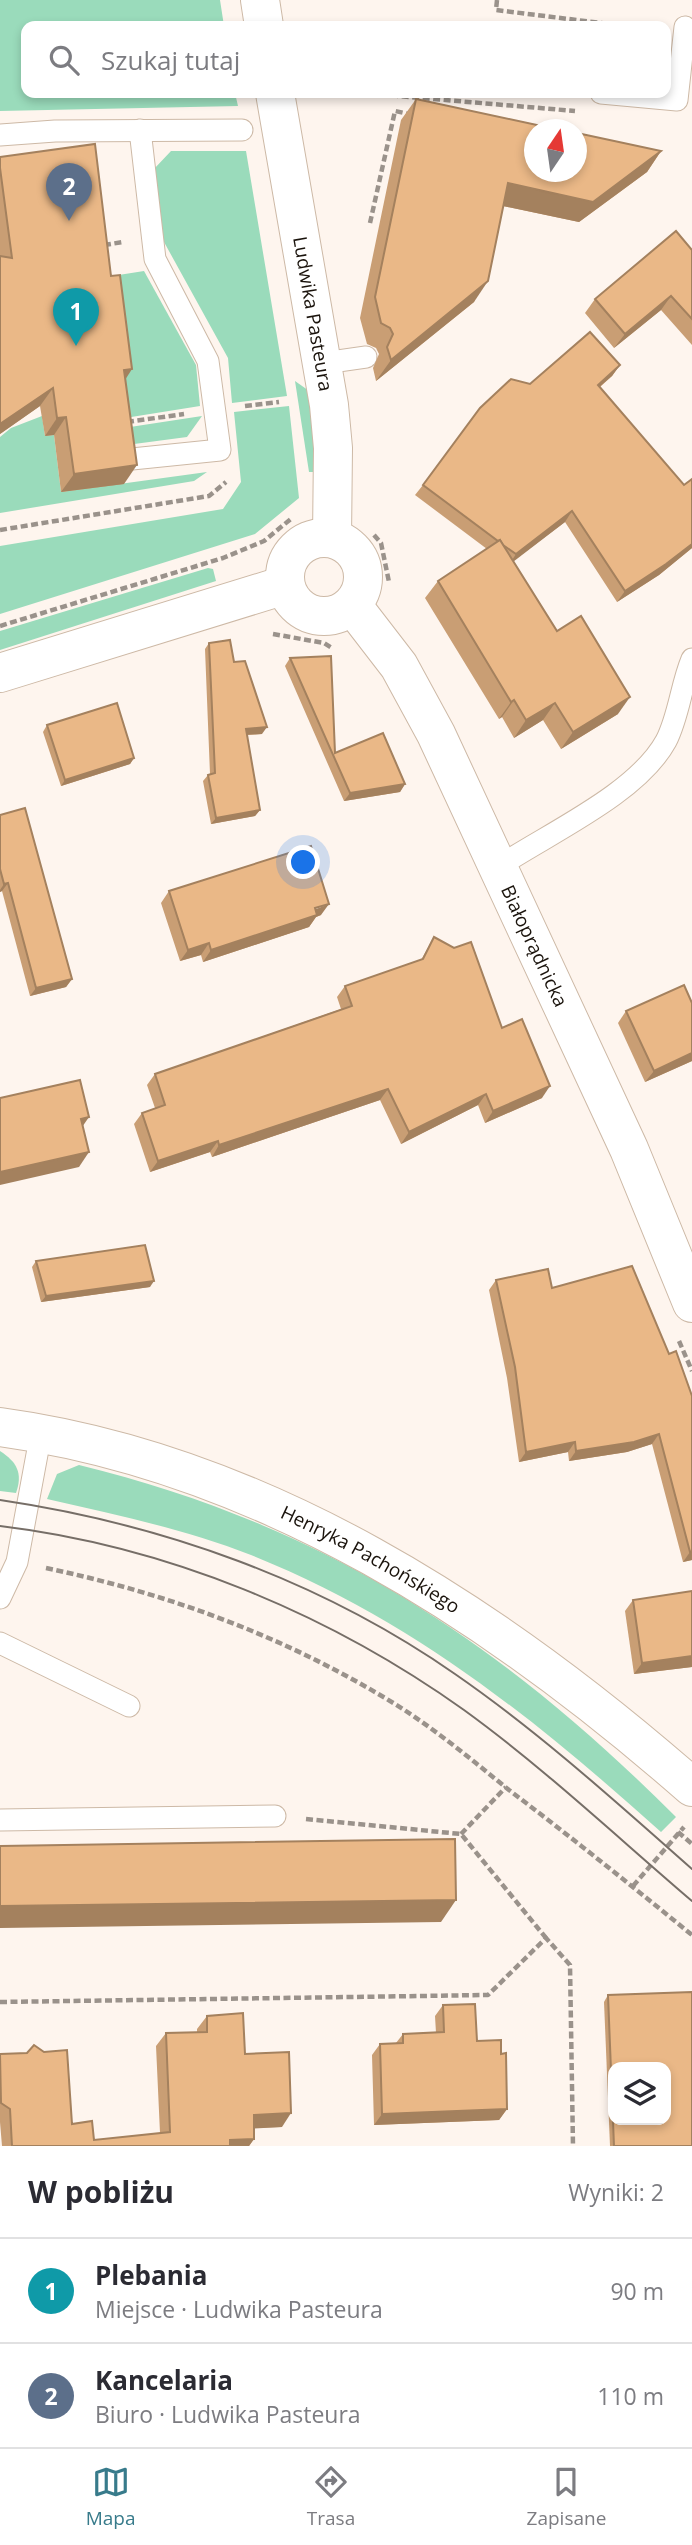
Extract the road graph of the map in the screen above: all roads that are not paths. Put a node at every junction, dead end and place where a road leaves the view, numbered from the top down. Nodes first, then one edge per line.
1 (260, 0) edge
2 (263, 21) edge
3 (685, 27) dead end
4 (276, 98) edge
5 (655, 98) edge
6 (140, 130) junction
7 (242, 130) dead end
8 (0, 135) edge
9 (366, 357) dead end
10 (324, 363) junction
11 (132, 458) edge
12 (332, 538) junction
13 (285, 585) junction
14 (352, 605) junction
15 (692, 659) edge
16 (0, 673) edge
17 (498, 867) junction
18 (686, 1301) edge
19 (0, 1427) edge
20 (41, 1433) junction
21 (0, 1598) edge
22 (0, 1643) edge
23 (129, 1706) dead end
24 (692, 1787) edge
25 (275, 1816) road end
26 (0, 1820) edge

1 - 2 street
3 - 5 lane
4 - 10 street, Ludwika Pasteura
6 - 7 lane
6 - 8 lane
6 - 11 lane
9 - 10 lane
10 - 12 street, Ludwika Pasteura
12 - 13 street
12 - 14 street
13 - 14 street
13 - 16 street
14 - 17 street, Białoprądnicka
15 - 17 lane
17 - 18 street, Białoprądnicka
19 - 20 street, Henryka Pachońskiego
20 - 21 lane
20 - 24 street, Henryka Pachońskiego
22 - 23 lane
25 - 26 lane

